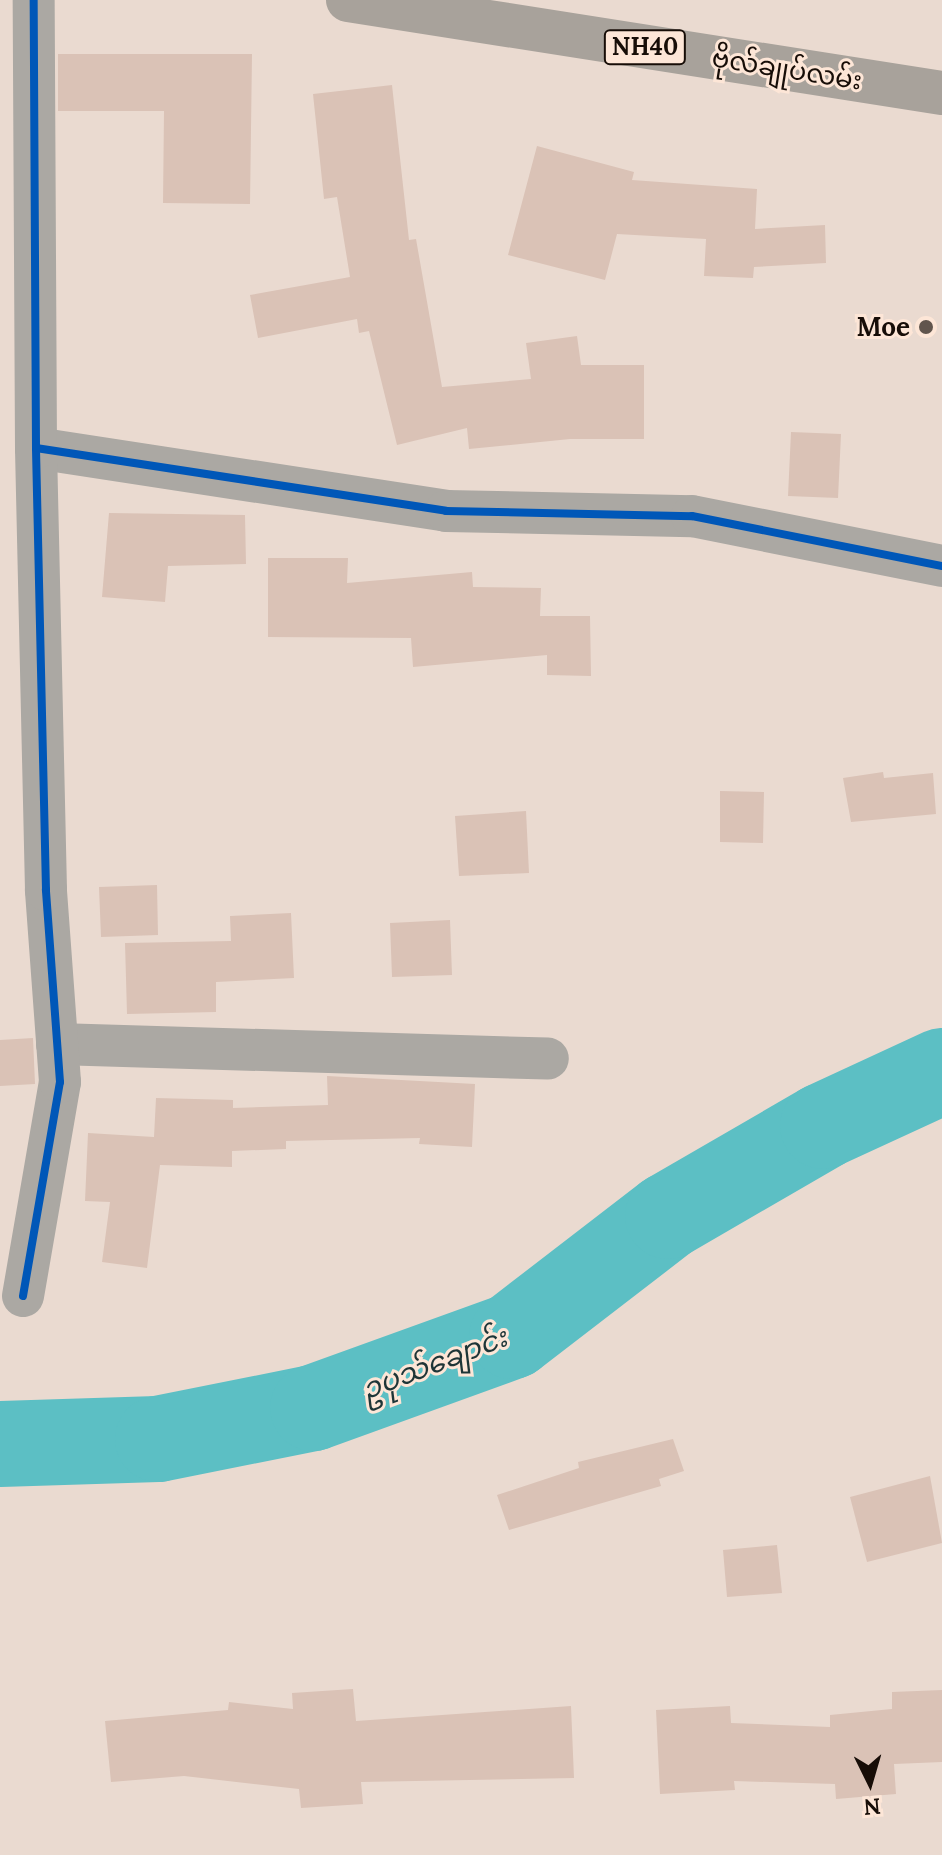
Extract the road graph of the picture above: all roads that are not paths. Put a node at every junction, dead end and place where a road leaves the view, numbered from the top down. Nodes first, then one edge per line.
1 (34, 0) edge
2 (348, 0) edge
3 (942, 93) edge
4 (36, 448) junction
5 (942, 566) edge
6 (57, 1044) junction
7 (548, 1059) dead end
8 (23, 1296) dead end

1 - 4 street
2 - 3 highway, ဗိုလ်ချုပ်လမ်း / NH40
4 - 5 street
4 - 6 street
6 - 7 street
6 - 8 street

